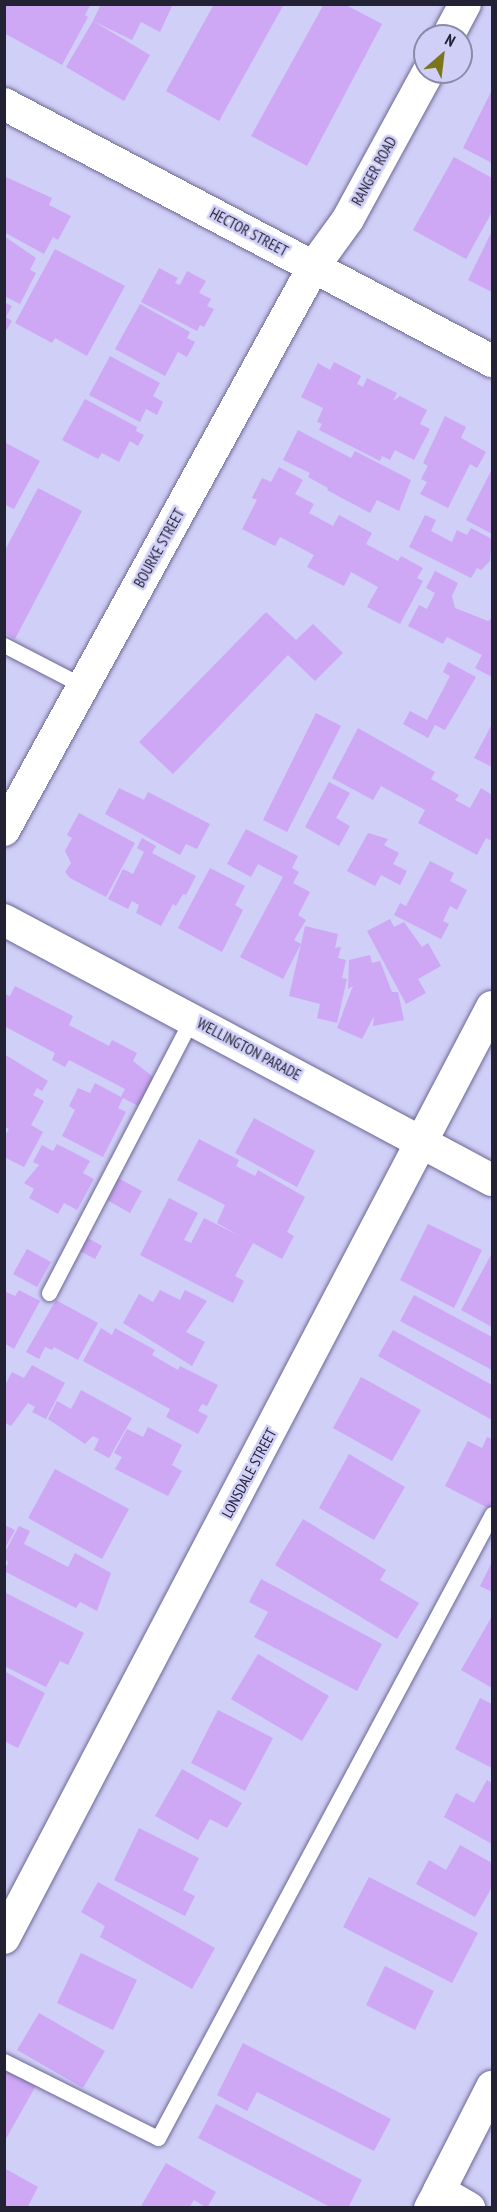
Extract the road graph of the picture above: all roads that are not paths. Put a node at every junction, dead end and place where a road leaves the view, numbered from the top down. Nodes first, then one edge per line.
1 (465, 4) edge
2 (454, 24) edge
3 (421, 84) edge
4 (4, 104) edge
5 (314, 266) junction
6 (492, 361) edge
7 (4, 645) edge
8 (82, 686) junction
9 (4, 830) edge
10 (4, 920) edge
11 (492, 1007) edge
12 (192, 1018) junction
13 (423, 1142) junction
14 (492, 1180) edge
15 (49, 1293) dead end
16 (492, 1514) edge
17 (4, 1938) edge
18 (4, 2061) edge
19 (492, 2087) edge
20 (434, 2199) edge
21 (470, 2208) edge

1 - 2 street
3 - 5 street, RANGER ROAD
4 - 5 street, HECTOR STREET
5 - 6 street, HECTOR STREET
5 - 8 street, BOURKE STREET
7 - 8 lane
8 - 9 street, BOURKE STREET
10 - 12 street, WELLINGTON PARADE
11 - 13 street, LONSDALE STREET
12 - 13 street, WELLINGTON PARADE
12 - 15 lane
13 - 14 street, WELLINGTON PARADE
13 - 17 street, LONSDALE STREET
16 - 18 lane
19 - 20 street
20 - 21 street

